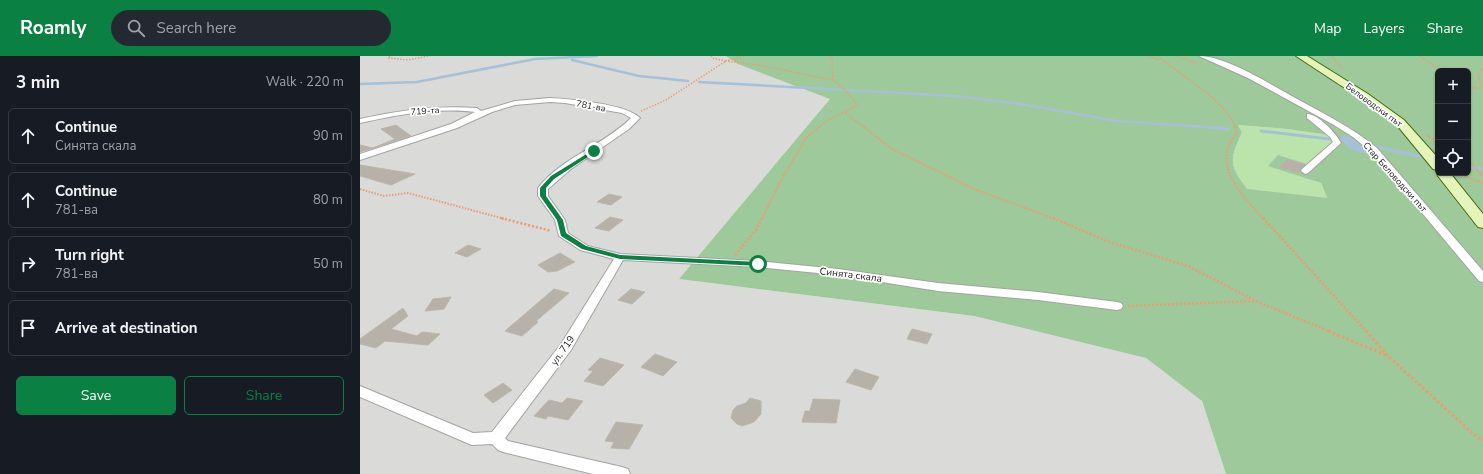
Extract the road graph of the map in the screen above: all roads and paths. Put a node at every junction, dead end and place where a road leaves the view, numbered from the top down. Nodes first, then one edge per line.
1 (390, 56) edge
2 (428, 56) edge
3 (711, 56) edge
4 (744, 56) edge
5 (829, 56) edge
6 (1149, 56) edge
7 (1158, 56) edge
8 (1202, 56) edge
9 (1301, 56) edge
10 (1332, 56) edge
11 (1420, 56) edge
12 (726, 61) junction
13 (1163, 61) junction
14 (1483, 67) edge
15 (1438, 68) edge
16 (1344, 72) dead end
17 (833, 80) junction
18 (1471, 86) edge
19 (1304, 106) junction
20 (845, 113) junction
21 (631, 114) junction
22 (471, 118) junction
23 (360, 120) edge
24 (360, 158) edge
25 (1435, 163) edge
26 (1471, 164) edge
27 (1305, 171) dead end
28 (1445, 176) edge
29 (1464, 176) edge
30 (1483, 177) edge
31 (1483, 183) edge
32 (360, 188) edge
33 (1483, 224) edge
34 (563, 234) junction
35 (620, 257) junction
36 (727, 263) junction
37 (1483, 278) edge
38 (1256, 301) junction
39 (1117, 306) joint
40 (1388, 356) junction
41 (360, 391) edge
42 (496, 438) junction
43 (1483, 441) edge
44 (622, 474) edge

1 - 2 path
3 - 12 path
4 - 12 path
5 - 17 path
6 - 13 path
7 - 13 path
8 - 19 street, Стар Беловодски път
9 - 25 street, Беловодски път
10 - 16 path
11 - 15 path
12 - 17 path
12 - 21 path
13 - 40 path
14 - 18 path
17 - 20 path
19 - 27 street
19 - 37 street, Стар Беловодски път
20 - 36 path
20 - 38 path
21 - 22 street, 781-ва
21 - 34 street
22 - 23 street, 719-та
22 - 24 street, 781-ва
26 - 30 path
28 - 33 street
29 - 31 path
32 - 34 path
34 - 35 street, Синята скала
35 - 36 street, Синята скала
35 - 42 street, ул. 719
36 - 39 street, Синята скала
38 - 39 path
38 - 40 path
40 - 43 path
41 - 42 street
42 - 44 street

